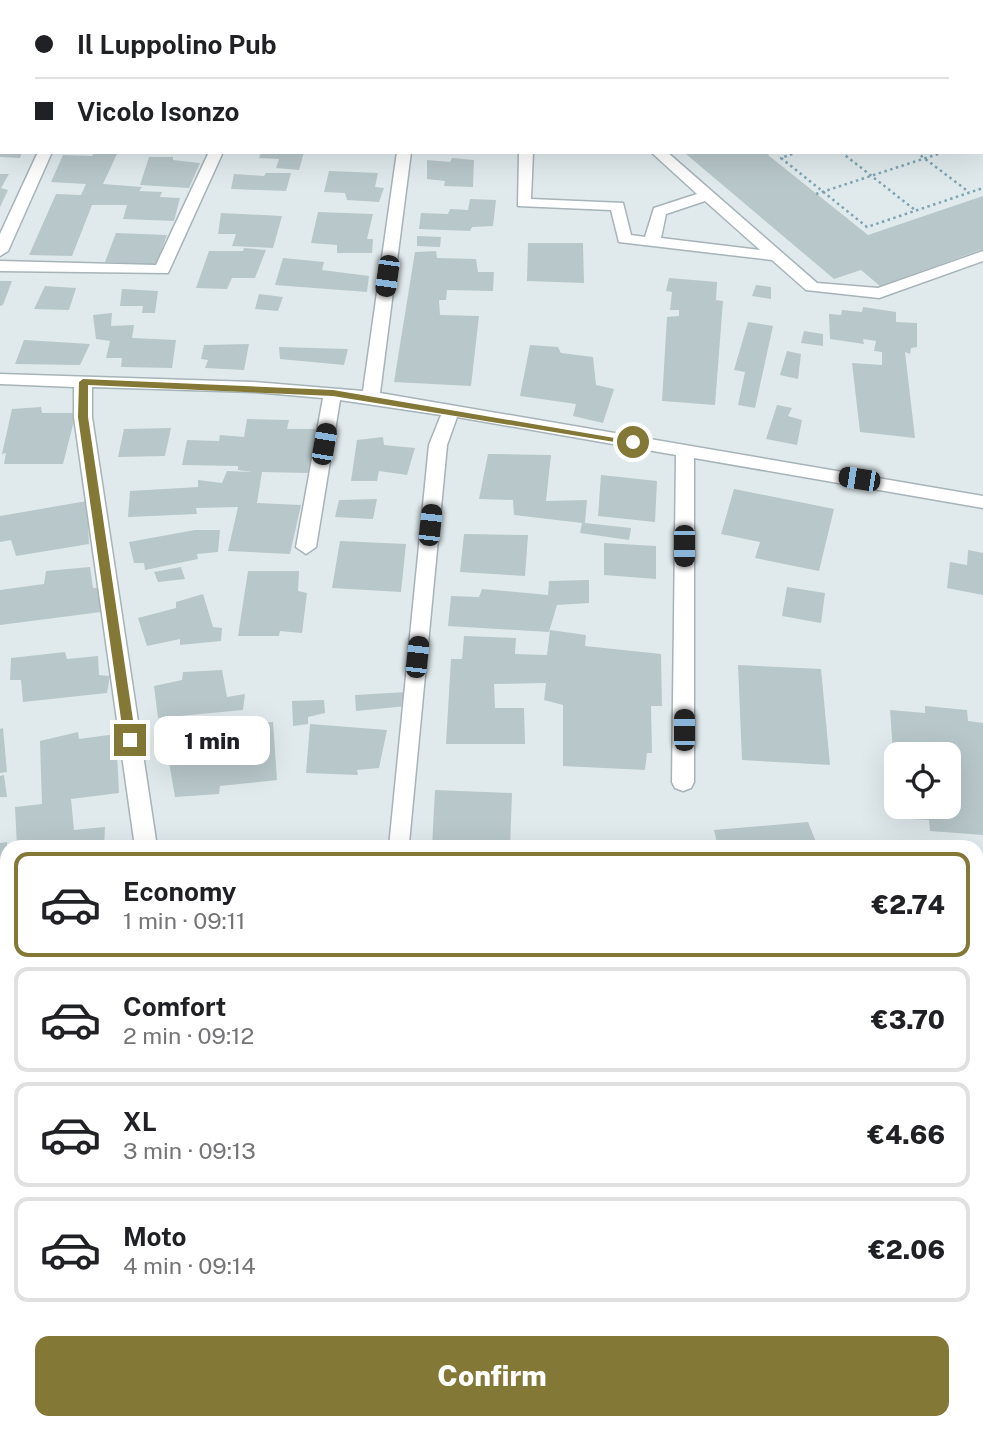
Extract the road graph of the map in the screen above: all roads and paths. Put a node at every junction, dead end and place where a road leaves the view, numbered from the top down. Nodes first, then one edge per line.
1 (44, 154) edge
2 (215, 154) edge
3 (404, 154) edge
4 (526, 154) edge
5 (660, 154) edge
6 (792, 154) edge
7 (844, 154) edge
8 (919, 154) edge
9 (939, 154) edge
10 (925, 159) junction
11 (871, 176) junction
12 (983, 188) edge
13 (823, 191) junction
14 (970, 192) junction
15 (816, 194) dead end
16 (707, 196) junction
17 (916, 210) junction
18 (652, 242) junction
19 (0, 251) edge
20 (775, 256) junction
21 (983, 256) edge
22 (0, 266) edge
23 (0, 379) edge
24 (83, 382) junction
25 (333, 393) junction
26 (371, 397) junction
27 (451, 411) junction
28 (685, 450) junction
29 (983, 502) edge
30 (306, 547) dead end
31 (683, 782) dead end
32 (145, 840) edge
33 (398, 840) edge

1 - 19 street
2 - 22 street
3 - 26 street
4 - 18 street
5 - 16 street
6 - 13 path
7 - 11 path
8 - 10 path
9 - 10 path
10 - 11 path
10 - 14 path
11 - 13 path
11 - 17 path
12 - 14 path
13 - 15 path
13 - 17 path
14 - 17 path
16 - 18 street
16 - 20 street
18 - 20 street
20 - 21 street
23 - 24 street
24 - 25 street
24 - 32 street
25 - 26 street
25 - 30 street
26 - 27 street
27 - 28 street
27 - 33 street
28 - 29 street
28 - 31 street

